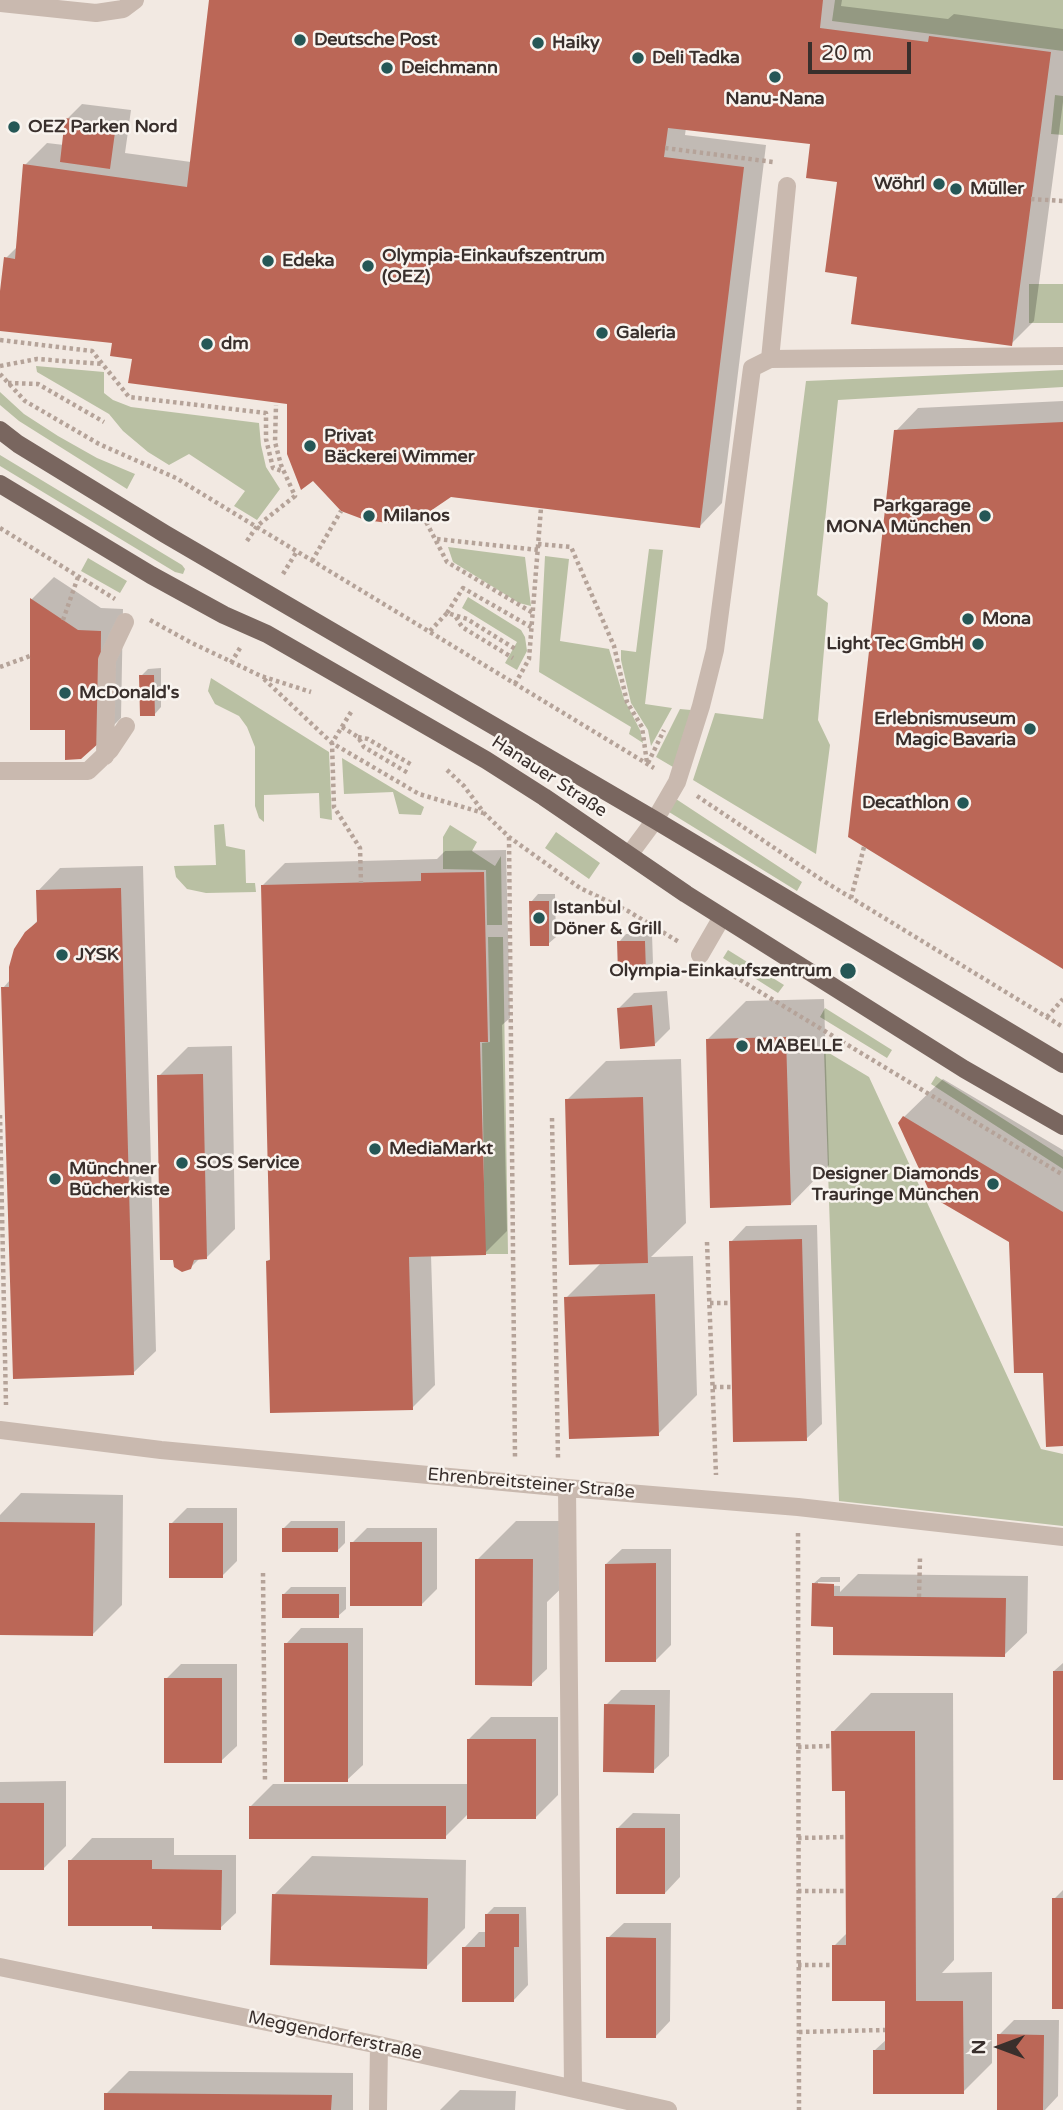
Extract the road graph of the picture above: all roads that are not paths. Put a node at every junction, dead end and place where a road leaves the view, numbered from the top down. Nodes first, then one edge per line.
1 (135, 0) edge
2 (0, 3) edge
3 (787, 186) dead end
4 (1063, 356) edge
5 (770, 359) junction
6 (0, 430) edge
7 (0, 484) edge
8 (125, 622) dead end
9 (126, 726) dead end
10 (105, 756) junction
11 (0, 771) edge
12 (654, 821) junction
13 (629, 855) junction
14 (722, 917) junction
15 (700, 955) road end
16 (1063, 1064) edge
17 (1063, 1126) edge
18 (0, 1430) edge
19 (567, 1488) junction
20 (1063, 1537) edge
21 (0, 1967) edge
22 (379, 2045) junction
23 (573, 2087) junction
24 (377, 2110) edge
25 (668, 2110) edge

1 - 2 street
3 - 5 street
4 - 5 street
5 - 12 street
6 - 12 main road, Hanauer Straße
7 - 13 main road, Hanauer Straße
8 - 10 street
9 - 10 street
10 - 11 street
12 - 13 street
12 - 16 main road, Hanauer Straße
13 - 14 main road, Hanauer Straße
14 - 15 street
14 - 17 main road, Hanauer Straße
18 - 19 street, Ehrenbreitsteiner Straße
19 - 20 street, Ehrenbreitsteiner Straße
19 - 23 street
21 - 22 street, Meggendorferstraße
22 - 23 street, Meggendorferstraße
22 - 24 street
23 - 25 street, Meggendorferstraße

